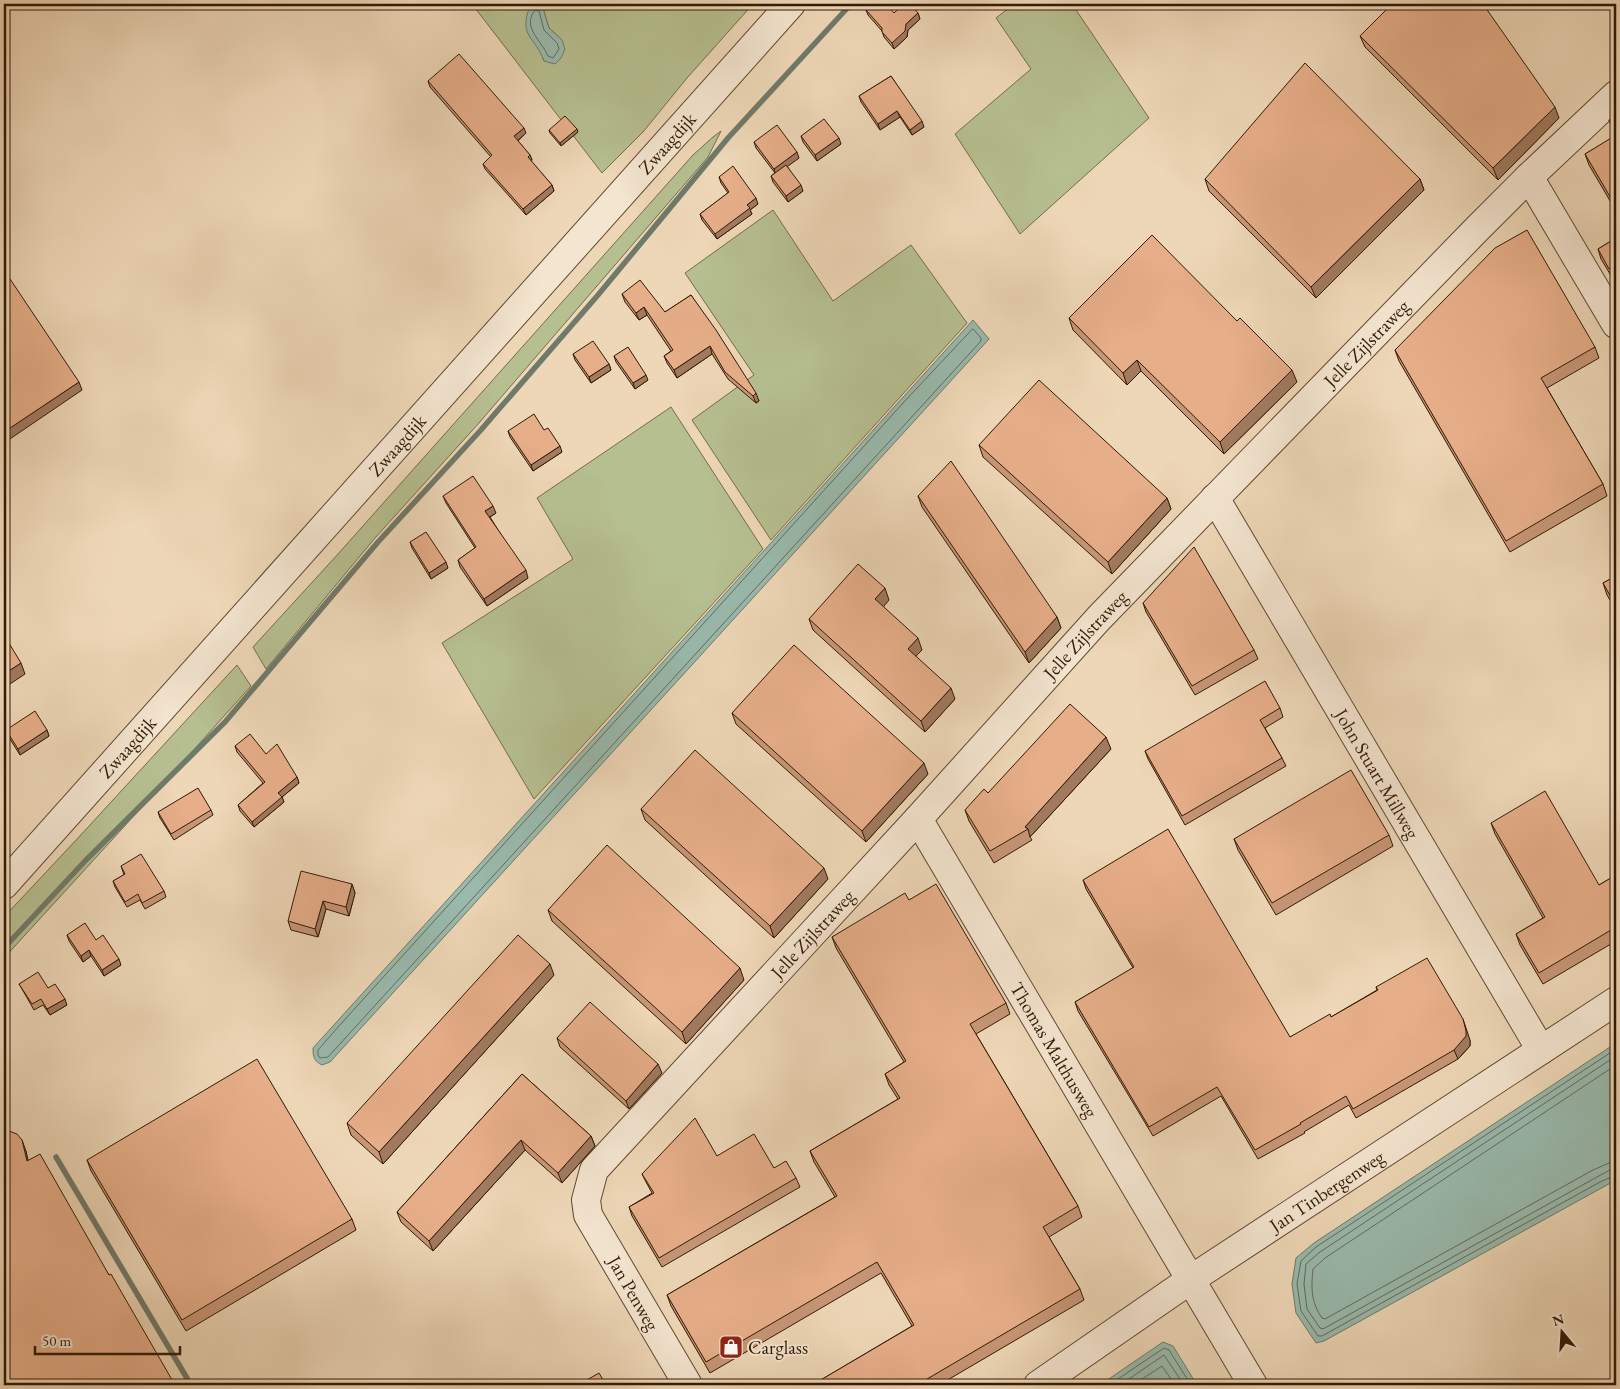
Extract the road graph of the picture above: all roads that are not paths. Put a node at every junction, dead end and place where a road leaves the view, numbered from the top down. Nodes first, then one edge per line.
1 (791, 4) edge
2 (1616, 95) edge
3 (1528, 177) junction
4 (1616, 324) edge
5 (1215, 498) junction
6 (918, 819) junction
7 (4, 885) edge
8 (1616, 1001) edge
9 (1541, 1050) junction
10 (586, 1200) joint
11 (1190, 1280) junction
12 (688, 1385) edge
13 (1038, 1385) edge
14 (1253, 1385) edge

1 - 7 street, Zwaagdijk
2 - 3 street, Jelle Zijlstraweg
3 - 4 street
3 - 5 street, Jelle Zijlstraweg
5 - 6 street, Jelle Zijlstraweg
5 - 9 street, John Stuart Millweg
6 - 10 street, Jelle Zijlstraweg
6 - 11 street, Thomas Malthusweg
8 - 9 street, Jan Tinbergenweg
9 - 11 street, Jan Tinbergenweg
10 - 12 street, Jan Penweg
11 - 13 street, Jan Tinbergenweg
11 - 14 street, Thomas Malthusweg

